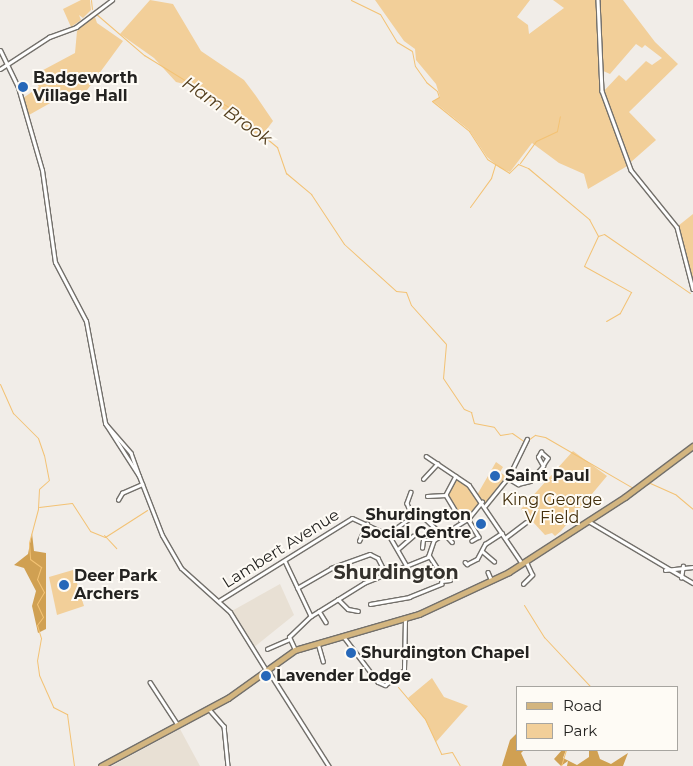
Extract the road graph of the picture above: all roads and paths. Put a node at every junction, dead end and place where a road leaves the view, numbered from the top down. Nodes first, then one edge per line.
1 (112, 0) edge
2 (598, 0) edge
3 (0, 50) edge
4 (7, 65) junction
5 (0, 70) edge
6 (693, 289) edge
7 (104, 423) junction
8 (527, 439) dead end
9 (693, 446) edge
10 (426, 456) dead end
11 (437, 464) junction
12 (544, 466) junction
13 (139, 476) junction
14 (456, 476) junction
15 (508, 478) junction
16 (423, 479) dead end
17 (142, 484) junction
18 (409, 491) dead end
19 (446, 495) junction
20 (427, 496) dead end
21 (118, 500) dead end
22 (482, 502) junction
23 (485, 506) junction
24 (412, 514) junction
25 (468, 518) junction
26 (462, 522) junction
27 (526, 522) dead end
28 (588, 522) junction
29 (367, 524) junction
30 (502, 533) junction
31 (388, 534) junction
32 (443, 534) junction
33 (413, 536) dead end
34 (506, 538) junction
35 (434, 540) junction
36 (359, 541) dead end
37 (472, 541) dead end
38 (452, 542) dead end
39 (422, 548) dead end
40 (398, 549) junction
41 (481, 551) junction
42 (429, 556) junction
43 (285, 561) junction
44 (494, 561) dead end
45 (525, 563) junction
46 (467, 565) dead end
47 (683, 566) junction
48 (693, 567) edge
49 (408, 568) junction
50 (665, 570) junction
51 (488, 572) dead end
52 (387, 576) junction
53 (681, 578) junction
54 (450, 580) dead end
55 (492, 580) junction
56 (442, 581) junction
57 (693, 583) edge
58 (522, 584) dead end
59 (297, 588) junction
60 (338, 599) junction
61 (220, 600) junction
62 (372, 606) dead end
63 (319, 611) junction
64 (358, 611) dead end
65 (311, 616) junction
66 (405, 618) junction
67 (326, 622) dead end
68 (343, 634) junction
69 (289, 639) junction
70 (318, 642) junction
71 (268, 650) dead end
72 (294, 650) junction
73 (324, 661) dead end
74 (267, 669) junction
75 (150, 682) dead end
76 (209, 709) junction
77 (179, 726) junction
78 (101, 766) edge
79 (228, 766) edge
80 (329, 766) edge

1 - 4 street
2 - 6 street
3 - 4 street
4 - 5 street
4 - 7 street
7 - 13 street
7 - 13 street
8 - 15 street
9 - 28 main road
10 - 11 street
11 - 14 street
11 - 16 street
12 - 12 street
12 - 15 street
13 - 17 street
14 - 19 street
14 - 22 street
15 - 23 street
17 - 21 street
17 - 61 street
18 - 24 street
19 - 20 street
19 - 26 street
22 - 23 street
22 - 25 street
23 - 30 street
24 - 31 street
24 - 32 street
25 - 26 street
25 - 37 street
26 - 32 street
27 - 34 street
28 - 45 main road
28 - 50 street
29 - 31 street
29 - 36 street
29 - 43 street, Lambert Avenue
30 - 34 street
30 - 41 street
31 - 40 street
32 - 35 street
32 - 38 street
33 - 40 street
34 - 45 street
35 - 39 street
35 - 42 street
40 - 49 street
41 - 44 street
41 - 46 street
42 - 49 street
42 - 56 street
43 - 59 street
43 - 61 street, Lambert Avenue
45 - 55 main road
45 - 58 street
47 - 48 street
47 - 50 street
47 - 53 street
49 - 52 street
50 - 53 street
51 - 55 street
52 - 59 street
52 - 60 street
53 - 57 street
54 - 56 street
55 - 66 main road
56 - 62 street
59 - 65 street
60 - 63 street
60 - 64 street
61 - 74 street
63 - 65 street
63 - 67 street
65 - 69 street
66 - 68 main road
66 - 68 street
68 - 70 main road
69 - 71 street
69 - 72 street
70 - 72 main road
70 - 73 street
72 - 74 main road
74 - 76 main road
74 - 80 street
75 - 77 street
76 - 77 main road
76 - 79 street
77 - 78 main road

